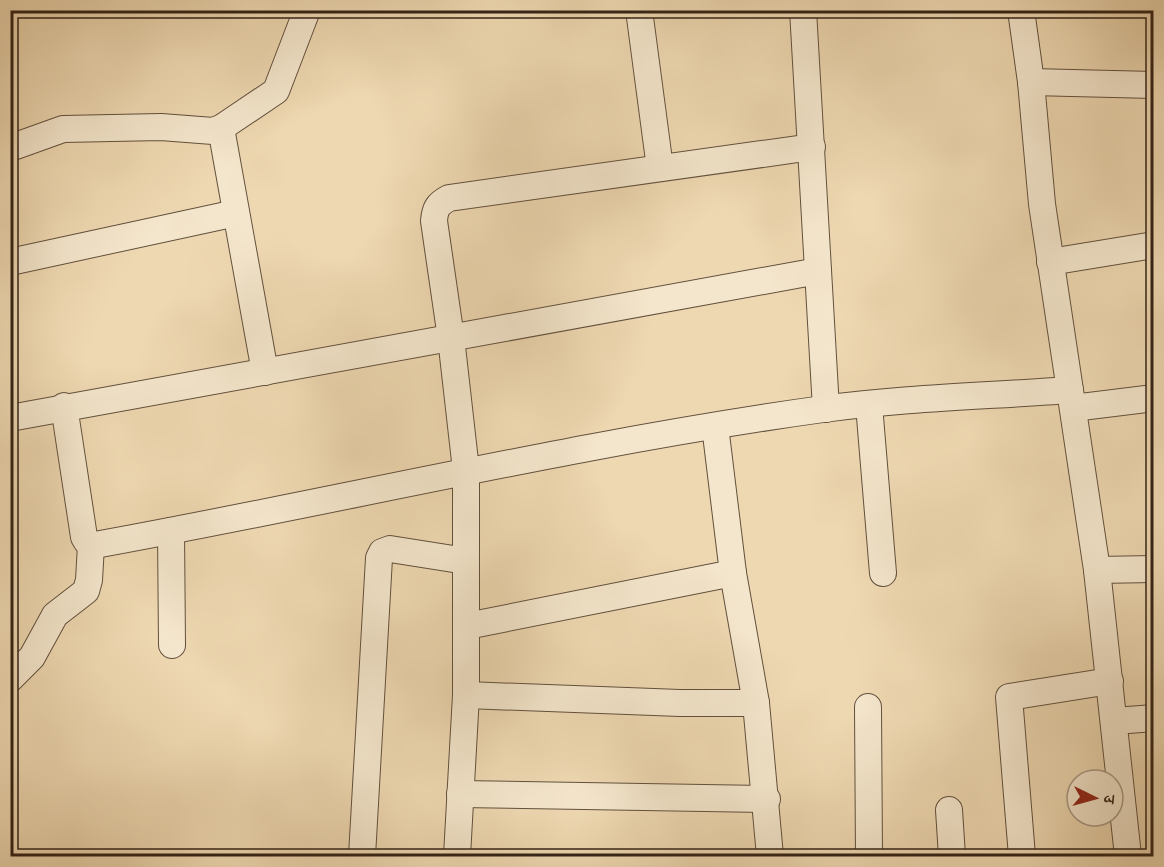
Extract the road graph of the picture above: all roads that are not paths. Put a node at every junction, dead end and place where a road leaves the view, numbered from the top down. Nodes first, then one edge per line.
1 (307, 10) edge
2 (639, 10) edge
3 (803, 10) edge
4 (1021, 10) edge
5 (1031, 82) junction
6 (1154, 85) edge
7 (221, 128) junction
8 (13, 142) edge
9 (812, 147) junction
10 (660, 168) junction
11 (236, 213) junction
12 (1154, 245) edge
13 (10, 262) edge
14 (1050, 262) junction
15 (818, 271) junction
16 (451, 338) junction
17 (265, 372) junction
18 (1154, 398) edge
19 (1071, 399) junction
20 (869, 405) junction
21 (64, 406) junction
22 (826, 409) junction
23 (10, 418) edge
24 (715, 426) junction
25 (466, 470) junction
26 (171, 531) junction
27 (91, 545) junction
28 (466, 561) junction
29 (1154, 569) edge
30 (1097, 570) junction
31 (733, 573) junction
32 (883, 573) dead end
33 (467, 626) junction
34 (172, 645) dead end
35 (10, 679) edge
36 (1110, 681) junction
37 (466, 695) junction
38 (756, 703) junction
39 (868, 707) dead end
40 (1154, 718) edge
41 (1115, 721) junction
42 (460, 794) junction
43 (766, 799) junction
44 (949, 810) dead end
45 (362, 856) edge
46 (458, 856) edge
47 (770, 856) edge
48 (869, 856) edge
49 (952, 856) edge
50 (1022, 856) edge
51 (1128, 856) edge

1 - 7 street
2 - 10 street
3 - 9 street
4 - 5 street
5 - 6 street
5 - 14 street
7 - 8 street
7 - 11 street
9 - 10 street
9 - 15 street
10 - 16 street
11 - 13 street
11 - 17 street
12 - 14 street
14 - 19 street
15 - 16 street
15 - 22 street
16 - 17 street
16 - 25 street
17 - 21 street
18 - 19 street
19 - 20 street
19 - 30 street
20 - 22 street
20 - 32 street
21 - 23 street
21 - 27 street
22 - 24 street
24 - 25 street
24 - 31 street
25 - 26 street
25 - 28 street
26 - 27 street
26 - 34 street
27 - 35 street
28 - 33 street
28 - 45 street
29 - 30 street
30 - 36 street
31 - 33 street
31 - 38 street
33 - 37 street
36 - 41 street
36 - 50 street
37 - 38 street
37 - 42 street
38 - 43 street
39 - 48 street
40 - 41 street
41 - 51 street
42 - 43 street
42 - 46 street
43 - 47 street
44 - 49 street

